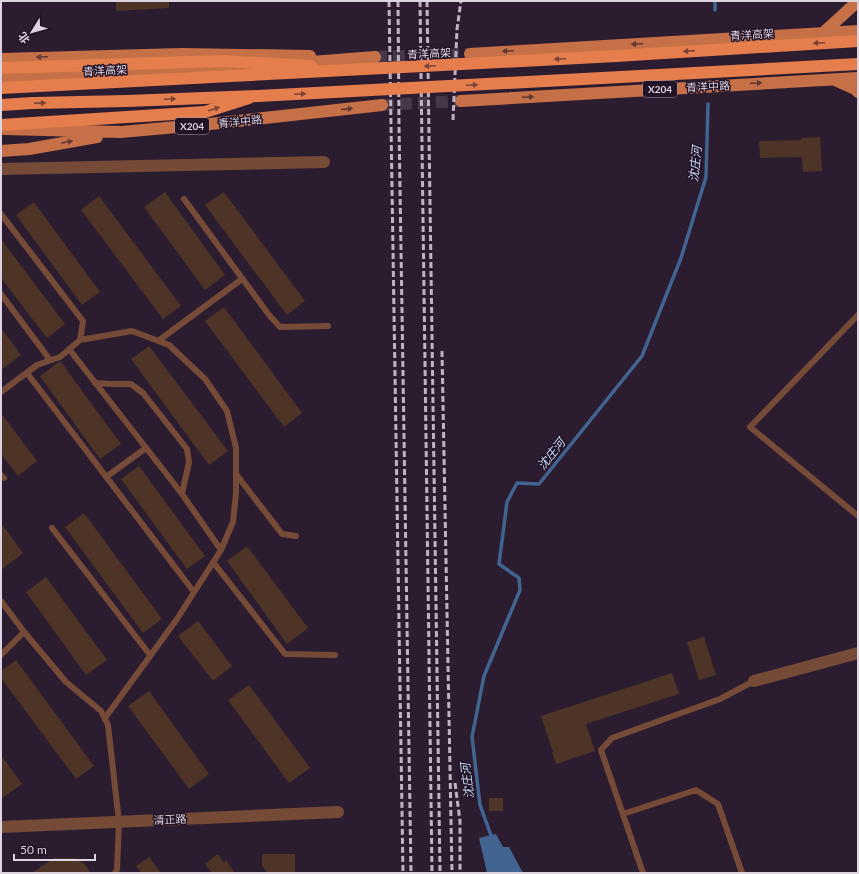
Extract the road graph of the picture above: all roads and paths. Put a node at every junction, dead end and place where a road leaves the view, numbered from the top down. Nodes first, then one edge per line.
1 (858, 1) edge
2 (858, 31) edge
3 (822, 34) junction
4 (858, 41) edge
5 (470, 54) tunnel mouth
6 (1, 59) edge
7 (858, 64) edge
8 (1, 68) edge
9 (374, 69) junction
10 (858, 78) edge
11 (1, 79) edge
12 (832, 79) junction
13 (1, 88) edge
14 (858, 92) edge
15 (258, 96) junction
16 (461, 101) tunnel mouth
17 (1, 105) edge
18 (382, 105) tunnel mouth
19 (1, 125) edge
20 (1, 129) edge
21 (121, 132) junction
22 (1, 151) edge
23 (324, 162) dead end
24 (1, 169) edge
25 (184, 199) dead end
26 (1, 214) edge
27 (242, 279) junction
28 (1, 294) edge
29 (858, 315) edge
30 (328, 326) dead end
31 (80, 340) junction
32 (158, 341) junction
33 (69, 349) junction
34 (50, 360) junction
35 (27, 373) junction
36 (95, 383) junction
37 (1, 392) edge
38 (146, 448) junction
39 (236, 474) junction
40 (106, 477) junction
41 (182, 494) junction
42 (858, 516) edge
43 (52, 528) dead end
44 (296, 536) dead end
45 (221, 550) junction
46 (213, 562) junction
47 (194, 592) junction
48 (1, 601) edge
49 (24, 632) junction
50 (858, 653) edge
51 (1, 655) edge
52 (150, 655) junction
53 (335, 655) dead end
54 (754, 681) joint
55 (105, 718) junction
56 (338, 812) dead end
57 (623, 814) junction
58 (119, 822) junction
59 (1, 827) edge
60 (115, 873) edge
61 (643, 873) edge
62 (742, 873) edge

1 - 3 main road
2 - 3 main road
3 -> 5 main road
4 -> 9 highway, 青洋高架, bridge
11 -> 6 main road
15 -> 7 highway, bridge
8 - 9 highway, bridge
9 - 13 highway, 青洋高架, bridge
10 - 12 main road, 青洋中路 / X204
12 - 14 main road
16 -> 12 main road, 青洋中路 / X204
17 -> 15 highway, bridge
19 -> 15 highway, bridge
21 -> 18 main road, 青洋中路 / X204
20 - 21 main road, 青洋中路 / X204
22 -> 21 main road
23 - 24 street
25 - 27 lane
26 - 31 lane
27 - 30 lane
27 - 32 lane
28 - 34 lane
29 - 42 lane
31 - 32 lane
31 - 33 lane
32 - 39 lane
33 - 34 lane
33 - 36 lane
34 - 35 lane
35 - 37 lane
35 - 40 lane
36 - 38 lane
36 - 41 lane
38 - 40 lane
38 - 41 lane
39 - 44 lane
39 - 45 lane
40 - 47 lane
41 - 45 lane
43 - 52 lane
45 - 46 lane
46 - 47 lane
46 - 53 lane
47 - 52 lane
48 - 49 lane
49 - 51 lane
49 - 55 lane
50 - 54 street
52 - 55 lane
54 - 57 lane
55 - 58 lane
56 - 58 street, 清正路
57 - 61 lane
57 - 62 lane
58 - 59 street, 清正路
58 - 60 lane

